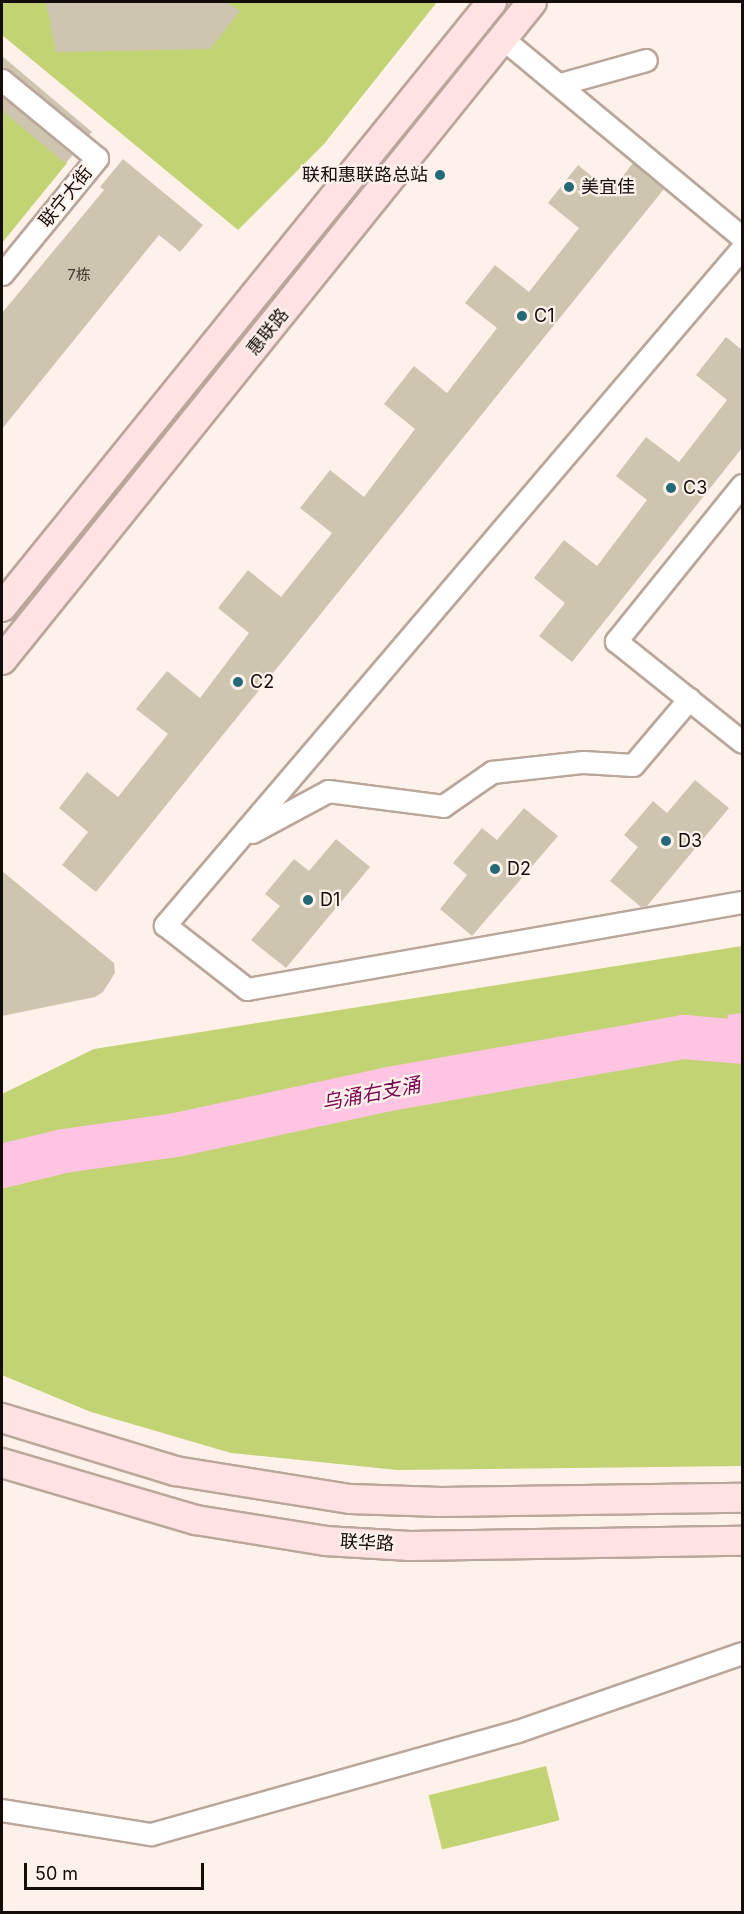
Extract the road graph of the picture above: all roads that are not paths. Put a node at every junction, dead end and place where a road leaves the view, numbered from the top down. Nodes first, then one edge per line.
1 (492, 2) edge
2 (532, 2) edge
3 (502, 38) junction
4 (646, 60) dead end
5 (2, 80) edge
6 (560, 84) junction
7 (742, 237) edge
8 (742, 248) edge
9 (2, 274) edge
10 (742, 485) edge
11 (2, 607) edge
12 (2, 660) edge
13 (689, 699) junction
14 (742, 742) edge
15 (241, 838) junction
16 (742, 902) edge
17 (2, 1418) edge
18 (2, 1463) edge
19 (742, 1498) edge
20 (742, 1541) edge
21 (742, 1653) edge
22 (2, 1809) edge

1 - 11 street, 惠联路
2 - 3 street, 惠联路
3 - 6 street
3 - 12 street, 惠联路
4 - 6 street
5 - 9 street, 联宁大街
6 - 7 street
8 - 15 street
10 - 13 street
13 - 14 street
13 - 15 street
15 - 16 street
17 - 19 street
18 - 20 street, 联华路
21 - 22 street

